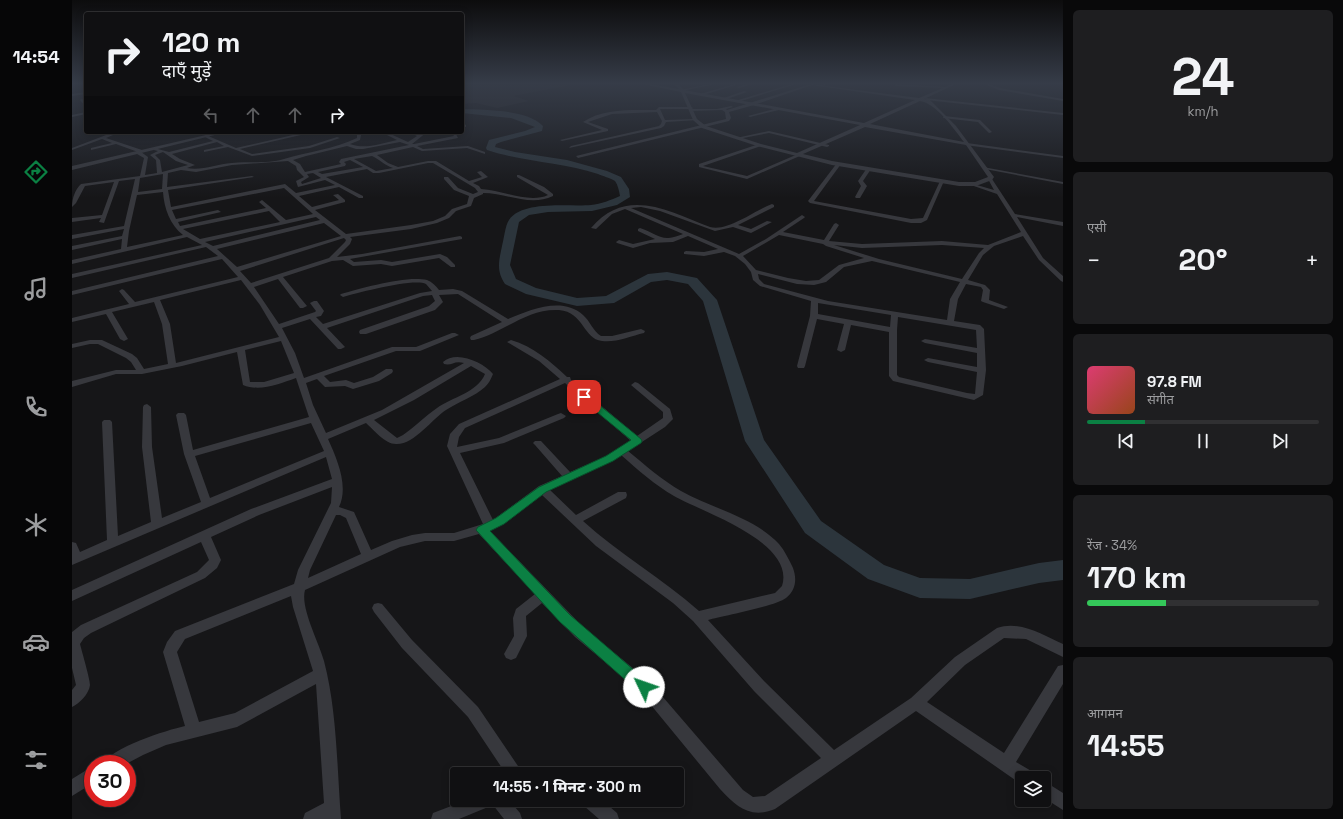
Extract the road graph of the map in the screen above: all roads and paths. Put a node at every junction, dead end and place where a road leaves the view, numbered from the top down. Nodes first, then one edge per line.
1 (586, 122) edge
2 (664, 122) edge
3 (698, 122) edge
4 (720, 122) edge
5 (852, 122) edge
6 (873, 122) edge
7 (949, 122) edge
8 (980, 122) edge
9 (867, 125) junction
10 (703, 127) junction
11 (990, 132) dead end
12 (113, 134) edge
13 (212, 134) edge
14 (216, 134) edge
15 (285, 134) edge
16 (304, 134) edge
17 (359, 134) edge
18 (388, 134) edge
19 (416, 134) edge
20 (455, 134) edge
21 (206, 136) junction
22 (421, 136) joint
23 (292, 137) junction
24 (103, 138) junction
25 (286, 138) junction
26 (338, 138) dead end
27 (738, 138) junction
28 (402, 140) junction
29 (562, 140) dead end
30 (217, 141) junction
31 (238, 142) dead end
32 (590, 142) junction
33 (115, 143) junction
34 (409, 143) junction
35 (968, 144) junction
36 (348, 145) junction
37 (759, 145) junction
38 (824, 145) junction
39 (227, 146) junction
40 (415, 146) junction
41 (571, 147) dead end
42 (72, 149) edge
43 (93, 149) dead end
44 (156, 149) junction
45 (235, 149) junction
46 (287, 150) junction
47 (610, 150) junction
48 (325, 151) junction
49 (139, 152) junction
50 (166, 152) junction
51 (206, 152) dead end
52 (483, 153) dead end
53 (260, 154) junction
54 (373, 154) junction
55 (801, 155) junction
56 (578, 157) dead end
57 (1063, 157) edge
58 (350, 159) junction
59 (289, 160) junction
60 (245, 163) junction
61 (839, 164) junction
62 (72, 167) edge
63 (367, 168) junction
64 (400, 168) junction
65 (985, 168) junction
66 (182, 169) junction
67 (869, 169) junction
68 (314, 172) junction
69 (479, 172) dead end
70 (163, 173) junction
71 (250, 173) junction
72 (204, 174) junction
73 (303, 174) junction
74 (519, 176) dead end
75 (140, 177) junction
76 (324, 177) junction
77 (446, 178) dead end
78 (990, 179) junction
79 (117, 180) junction
80 (470, 182) junction
81 (942, 182) junction
82 (206, 183) junction
83 (1063, 183) edge
84 (970, 184) junction
85 (300, 186) junction
86 (339, 186) junction
87 (289, 189) junction
88 (165, 190) junction
89 (257, 191) junction
90 (480, 191) junction
91 (999, 193) junction
92 (134, 194) junction
93 (295, 195) junction
94 (336, 195) dead end
95 (472, 196) junction
96 (362, 197) dead end
97 (858, 197) dead end
98 (262, 202) dead end
99 (72, 206) edge
100 (772, 206) dead end
101 (626, 208) junction
102 (168, 209) junction
103 (270, 209) junction
104 (310, 209) junction
105 (218, 212) dead end
106 (317, 215) junction
107 (1013, 215) junction
108 (802, 217) dead end
109 (72, 220) edge
110 (324, 221) junction
111 (284, 222) junction
112 (769, 222) dead end
113 (1063, 224) edge
114 (176, 225) junction
115 (732, 225) junction
116 (836, 225) dead end
117 (126, 227) junction
118 (594, 228) dead end
119 (640, 230) dead end
120 (780, 233) junction
121 (1025, 233) junction
122 (688, 234) junction
123 (189, 235) junction
124 (346, 236) junction
125 (72, 237) edge
126 (124, 237) junction
127 (460, 238) dead end
128 (663, 240) junction
129 (619, 242) dead end
130 (825, 243) junction
131 (207, 245) junction
132 (124, 247) junction
133 (989, 247) junction
134 (72, 248) edge
135 (724, 250) junction
136 (686, 253) dead end
137 (739, 256) junction
138 (72, 257) edge
139 (223, 257) junction
140 (345, 258) junction
141 (872, 258) junction
142 (330, 259) junction
143 (72, 262) edge
144 (453, 266) dead end
145 (235, 270) junction
146 (754, 271) junction
147 (72, 276) edge
148 (279, 276) junction
149 (964, 280) junction
150 (1063, 280) edge
151 (246, 282) junction
152 (122, 291) dead end
153 (72, 293) edge
154 (436, 293) junction
155 (343, 295) dead end
156 (156, 299) junction
157 (815, 300) junction
158 (314, 303) dead end
159 (133, 305) junction
160 (303, 306) dead end
161 (1004, 307) dead end
162 (108, 311) junction
163 (895, 315) junction
164 (311, 316) junction
165 (814, 316) junction
166 (72, 320) edge
167 (848, 322) junction
168 (950, 322) junction
169 (508, 323) junction
170 (277, 327) junction
171 (322, 327) junction
172 (893, 330) junction
173 (641, 331) dead end
174 (363, 332) dead end
175 (455, 335) dead end
176 (124, 338) dead end
177 (283, 338) junction
178 (474, 338) dead end
179 (925, 341) dead end
180 (511, 342) dead end
181 (72, 346) edge
182 (341, 347) dead end
183 (241, 349) junction
184 (840, 350) dead end
185 (982, 351) junction
186 (928, 360) dead end
187 (447, 362) dead end
188 (470, 363) junction
189 (172, 366) junction
190 (801, 366) dead end
191 (982, 370) junction
192 (389, 371) dead end
193 (142, 372) junction
194 (319, 376) junction
195 (300, 378) junction
196 (567, 380) junction
197 (72, 384) edge
198 (635, 385) dead end
199 (147, 407) dead end
200 (181, 414) dead end
201 (561, 416) dead end
202 (314, 419) junction
203 (367, 419) junction
204 (107, 422) dead end
205 (323, 438) junction
206 (637, 441) junction
207 (538, 443) dead end
208 (455, 451) junction
209 (622, 451) junction
210 (329, 452) junction
211 (188, 454) junction
212 (568, 477) junction
213 (338, 481) junction
214 (543, 489) junction
215 (622, 495) dead end
216 (206, 502) junction
217 (333, 511) junction
218 (575, 520) junction
219 (157, 523) junction
220 (486, 528) junction
221 (204, 535) junction
222 (113, 542) junction
223 (72, 546) edge
224 (368, 556) junction
225 (74, 559) edge
226 (298, 588) junction
227 (542, 595) junction
228 (72, 596) edge
229 (378, 608) dead end
230 (697, 617) junction
231 (1063, 651) edge
232 (511, 654) dead end
233 (1063, 671) edge
234 (320, 674) junction
235 (72, 700) edge
236 (916, 703) junction
237 (194, 731) junction
238 (127, 755) edge
239 (833, 759) junction
240 (1006, 764) junction
241 (510, 767) edge
242 (1016, 771) edge
243 (84, 780) edge
244 (72, 788) edge
245 (1051, 794) edge
246 (1063, 802) edge
247 (469, 807) edge
248 (505, 807) edge
249 (598, 807) edge
250 (333, 813) edge
251 (311, 819) edge
252 (439, 819) edge
253 (514, 819) edge
254 (611, 819) edge

1 - 29 street
2 - 32 street
3 - 10 street
4 - 10 street
5 - 9 street
6 - 9 street
7 - 35 street
8 - 11 street
9 - 35 street
9 - 38 street
10 - 27 street
10 - 47 street
12 - 24 street
13 - 49 street
14 - 21 street
15 - 23 street
16 - 23 street
17 - 36 street
18 - 28 street
19 - 22 street
20 - 40 street
21 - 30 street
21 - 44 street
22 - 34 street
23 - 25 street
24 - 33 street
24 - 42 street
25 - 45 street
25 - 46 street
26 - 46 street
27 - 37 street
27 - 38 street
28 - 34 street
28 - 36 street
30 - 39 street
30 - 50 street
31 - 39 street
32 - 41 street
32 - 47 street
33 - 43 street
33 - 49 street
34 - 40 street
34 - 54 street
35 - 57 street
35 - 65 street
36 - 48 street
37 - 55 street
37 - 55 street
38 - 55 street
38 - 55 street
39 - 45 street
39 - 51 street
40 - 52 street
40 - 54 street
44 - 49 street
44 - 50 street
45 - 53 street
46 - 53 street
47 - 56 street
48 - 58 street
48 - 59 street
49 - 62 street
49 - 75 street
50 - 66 street
50 - 70 street
53 - 59 street
54 - 58 street
54 - 64 street
55 - 61 street
58 - 63 street
58 - 68 street
59 - 60 street
59 - 73 street
60 - 71 street
60 - 72 street
61 - 67 street
61 - 81 street
63 - 64 street
63 - 76 street
64 - 80 street
65 - 78 street
65 - 83 street
66 - 70 street
66 - 72 street
67 - 81 street
67 - 97 street
68 - 73 street
68 - 76 street
69 - 80 street
70 - 75 street
70 - 88 street
71 - 82 street
71 - 89 street
72 - 82 street
73 - 85 street
74 - 90 street
75 - 79 street
75 - 92 street
76 - 85 street
76 - 86 street
77 - 95 street
78 - 84 street
78 - 91 street
79 - 99 street
79 - 109 street
80 - 90 street
81 - 84 street
82 - 88 street
84 - 91 street
85 - 87 street
86 - 93 street
86 - 96 street
87 - 89 street
87 - 93 street
88 - 92 street
88 - 102 street
89 - 102 street
90 - 95 street
91 - 107 street
92 - 117 street
93 - 104 street
94 - 104 street
95 - 124 street
98 - 103 street
100 - 115 street
101 - 115 street
101 - 118 street
101 - 122 street
102 - 114 street
103 - 111 street
103 - 114 street
104 - 106 street
105 - 114 street
106 - 110 street
106 - 111 street
107 - 113 street
107 - 121 street
108 - 120 street
110 - 124 street
110 - 131 street
111 - 131 street
112 - 115 street
114 - 123 street
116 - 130 street
117 - 125 street
117 - 126 street
119 - 128 street
120 - 130 street
120 - 137 street
121 - 133 street
121 - 150 street
122 - 128 street
122 - 135 street
123 - 131 street
123 - 132 street
124 - 142 street
124 - 145 street
126 - 132 street
126 - 134 street
127 - 140 street
128 - 129 street
130 - 133 street
130 - 141 street
131 - 139 street
131 - 147 street
132 - 138 street
132 - 143 street
133 - 149 street
135 - 136 street
135 - 137 street
137 - 146 street
139 - 145 street
139 - 153 street
140 - 142 street
140 - 144 street
141 - 146 street
141 - 149 street
142 - 148 street
145 - 151 street
146 - 157 street
148 - 151 street
148 - 160 street
149 - 161 street
149 - 168 street
151 - 156 street
151 - 170 street
152 - 159 street
154 - 155 street
154 - 169 street
154 - 171 street
154 - 174 street
156 - 159 street
156 - 189 street
157 - 163 street
157 - 165 street
158 - 164 street
159 - 162 street
162 - 166 street
162 - 176 street
163 - 168 street
163 - 172 street
164 - 170 street
164 - 171 street
165 - 167 street
165 - 190 street
167 - 172 street
167 - 184 street
168 - 185 street
169 - 173 street
169 - 178 street
170 - 177 street
171 - 182 street
172 - 191 street
175 - 194 street
177 - 183 street
177 - 195 street
179 - 185 street
180 - 196 street
181 - 193 street
183 - 189 street
183 - 195 street
185 - 191 street
186 - 191 street
187 - 188 street
188 - 203 street
188 - 203 street
189 - 193 street
192 - 194 street
193 - 197 street
194 - 195 street
195 - 202 street
196 - 206 street
196 - 208 street
198 - 206 street
199 - 219 street
200 - 211 street
201 - 208 street
202 - 205 street
202 - 211 street
203 - 205 street
204 - 222 street
205 - 210 street
206 - 209 street
207 - 212 street
208 - 220 street
209 - 212 street
209 - 230 street
210 - 213 street
210 - 216 street
211 - 216 street
212 - 214 street
213 - 217 street
213 - 221 street
214 - 218 street
214 - 220 street
215 - 218 street
216 - 219 street
217 - 224 street
217 - 226 street
218 - 230 street
219 - 222 street
220 - 224 street
220 - 227 street
221 - 228 street
221 - 235 street
222 - 225 street
223 - 225 street
224 - 226 street
226 - 234 street
226 - 237 street
227 - 232 street
227 - 239 street
229 - 241 street
230 - 239 street
231 - 236 street
233 - 240 street
234 - 237 street
234 - 250 street
236 - 239 street
236 - 240 street
237 - 238 street
240 - 242 street
243 - 244 street
245 - 246 street
247 - 252 street
248 - 253 street
249 - 254 street
250 - 251 street

